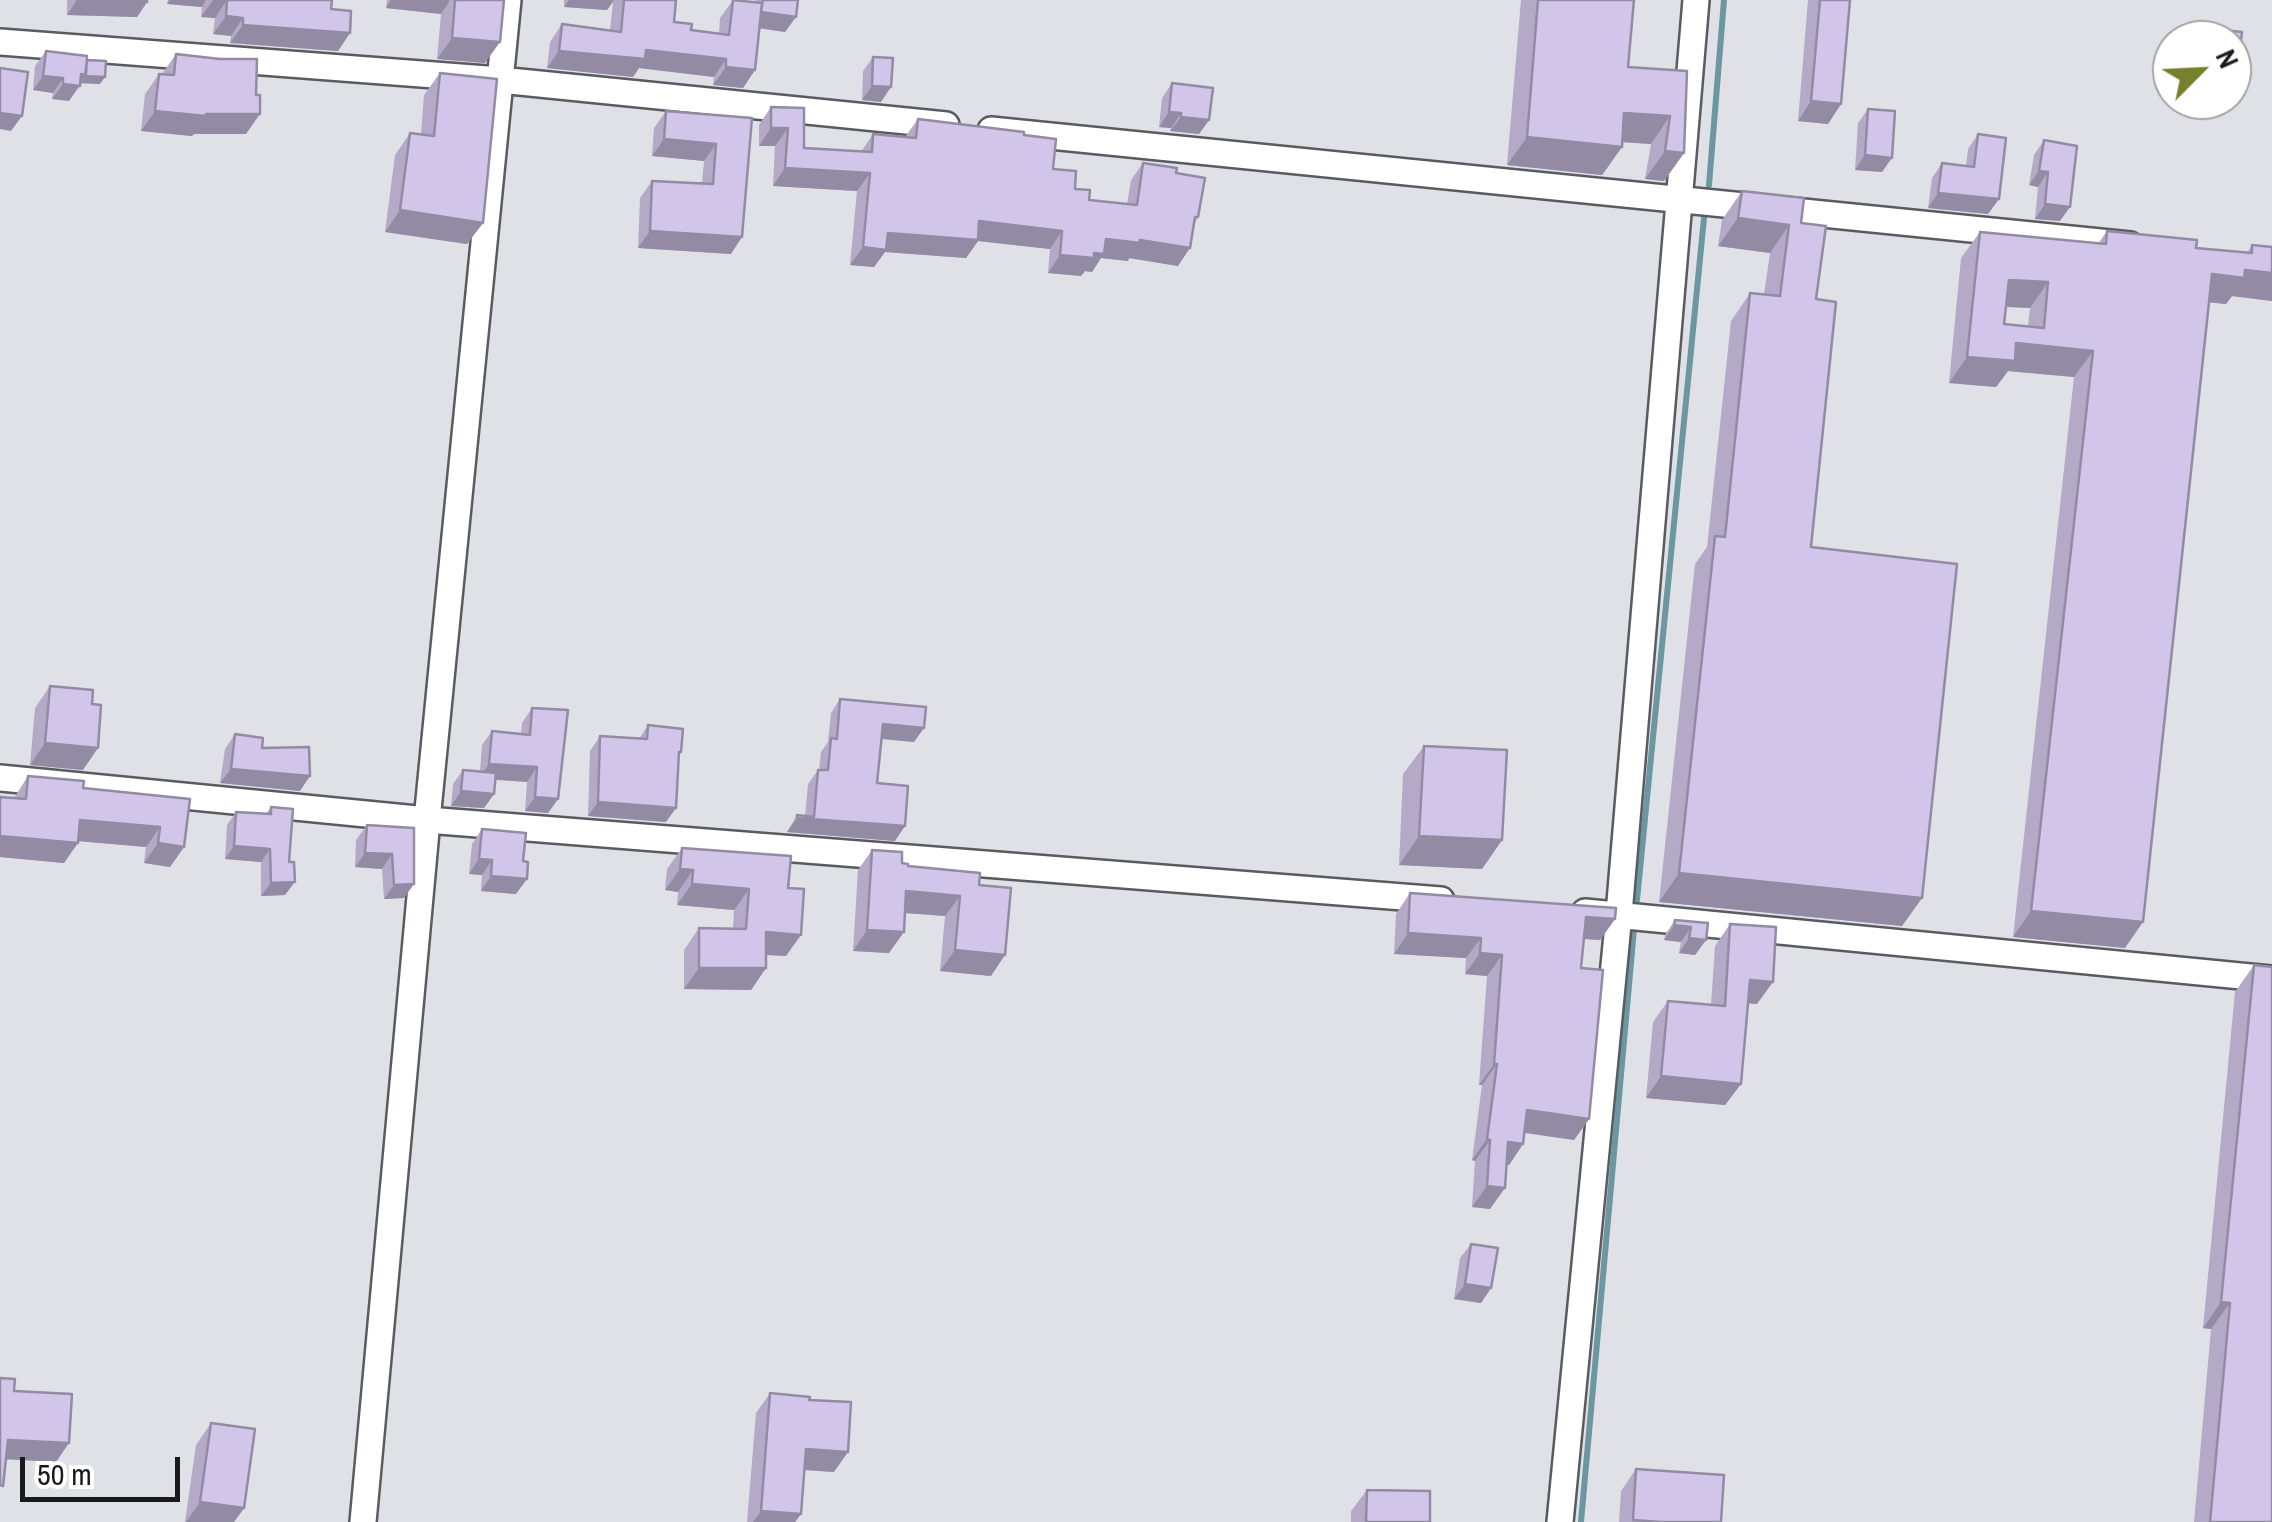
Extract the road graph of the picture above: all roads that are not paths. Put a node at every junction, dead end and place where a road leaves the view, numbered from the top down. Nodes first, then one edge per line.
1 (508, 0) edge
2 (1696, 0) edge
3 (0, 42) edge
4 (500, 80) junction
5 (1678, 200) junction
6 (2153, 247) edge
7 (0, 778) edge
8 (427, 820) junction
9 (1460, 902) edge
10 (1560, 910) edge
11 (1619, 914) junction
12 (2272, 979) edge
13 (362, 1522) edge
14 (1560, 1522) edge

1 - 4 street
2 - 5 street
3 - 4 street
4 - 5 street
4 - 8 street
5 - 6 street
5 - 11 street
7 - 8 street
8 - 9 street
8 - 13 street
10 - 11 street
11 - 12 street
11 - 14 street

